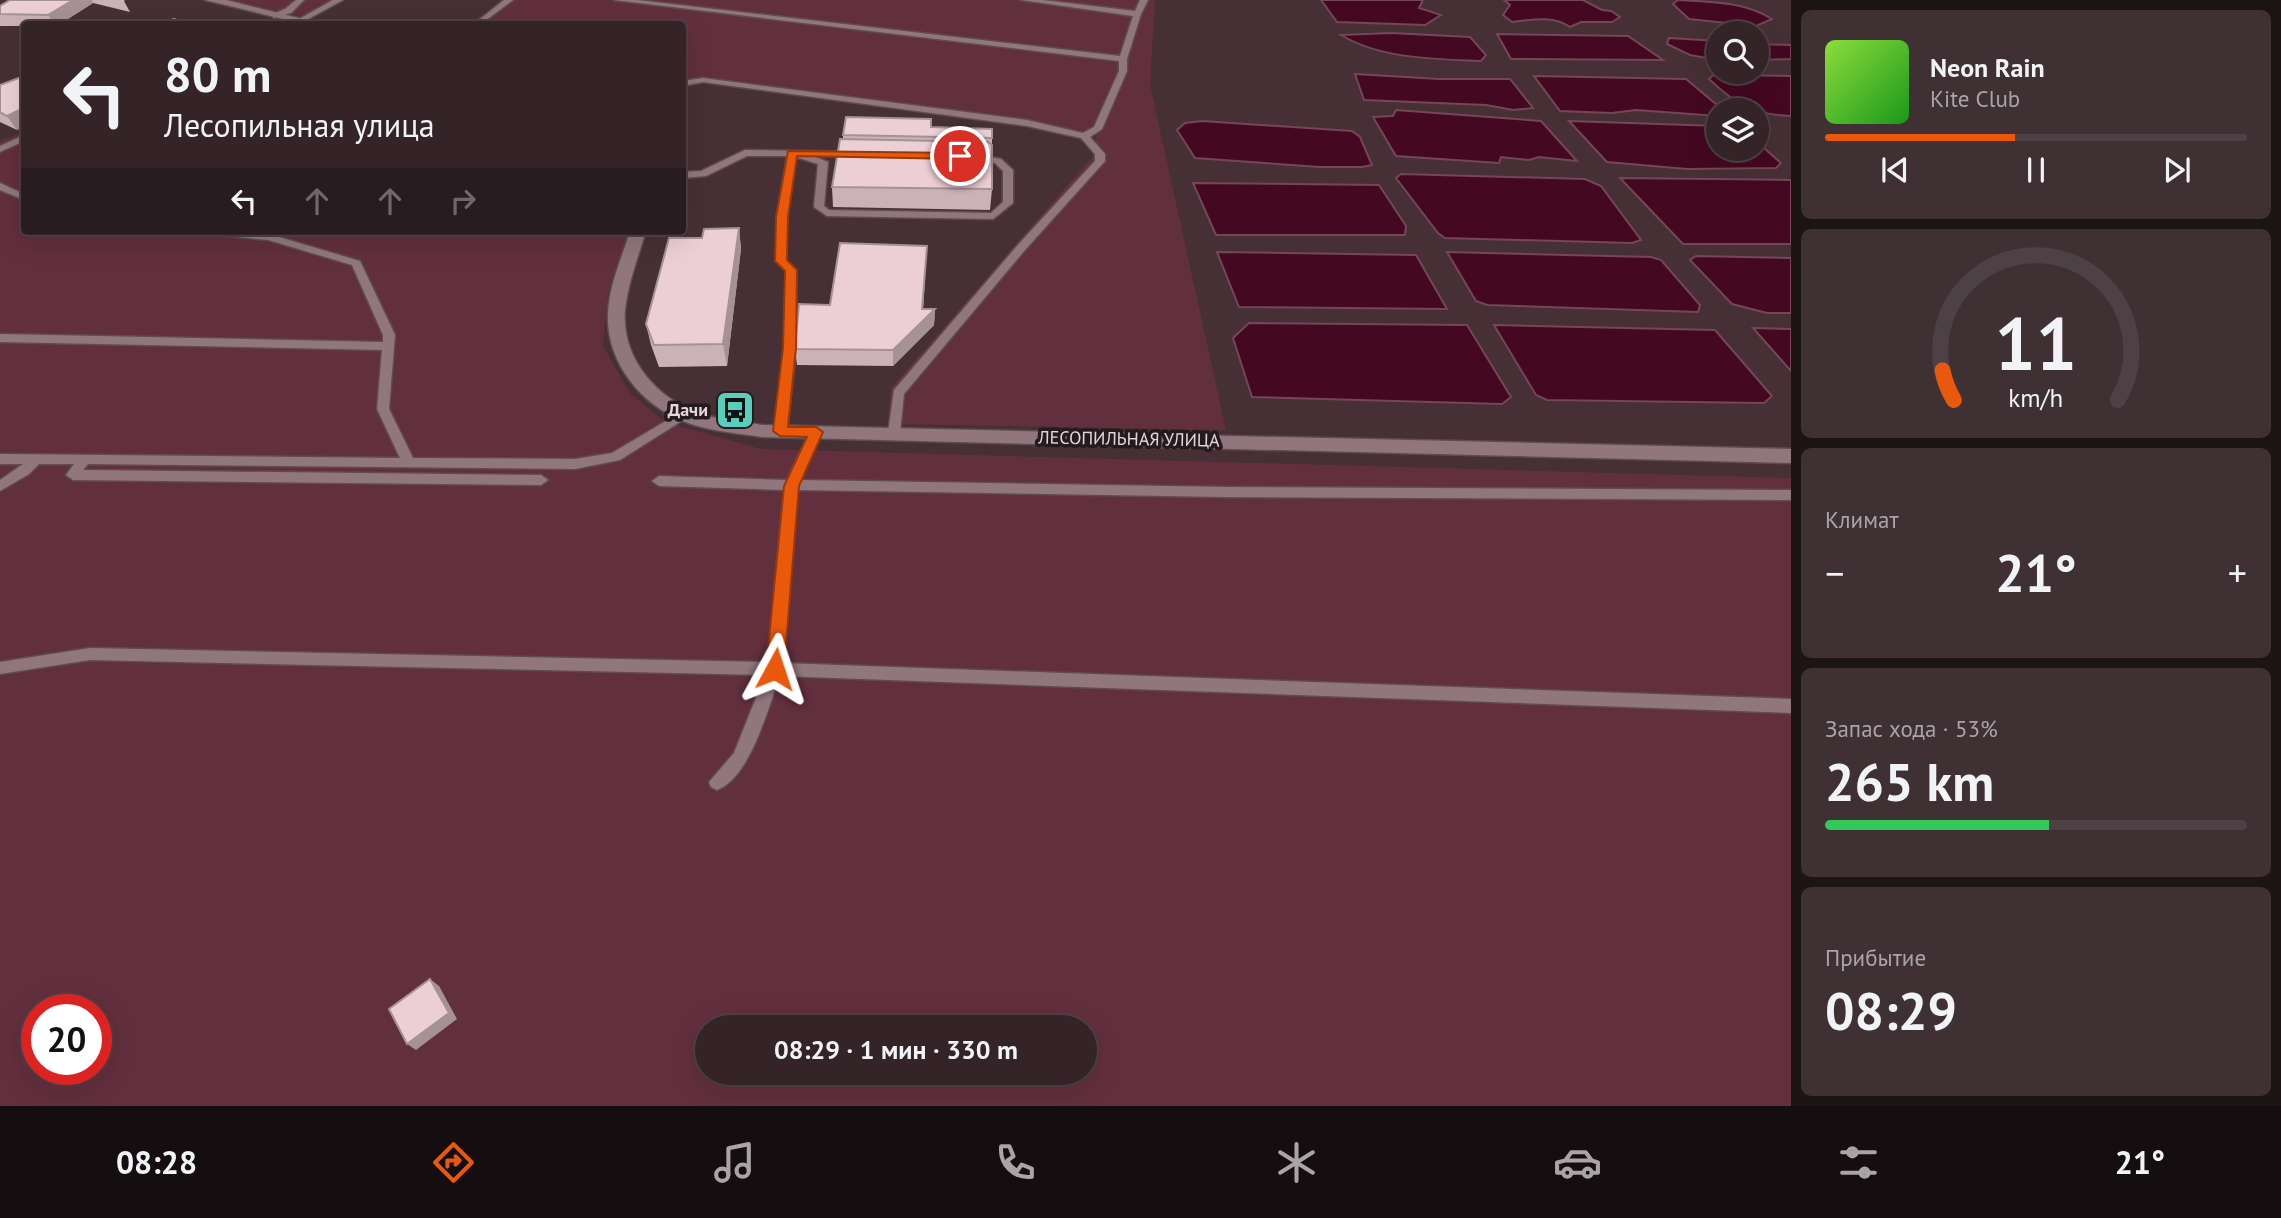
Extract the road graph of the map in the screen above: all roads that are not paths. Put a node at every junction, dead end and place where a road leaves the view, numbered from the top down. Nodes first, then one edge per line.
1 (211, 0) edge
2 (300, 0) edge
3 (339, 0) edge
4 (509, 0) edge
5 (618, 0) edge
6 (1025, 0) edge
7 (1144, 0) edge
8 (1138, 13) junction
9 (276, 16) junction
10 (291, 21) edge
11 (301, 21) edge
12 (481, 21) edge
13 (1123, 60) junction
14 (686, 84) edge
15 (1084, 136) junction
16 (21, 139) edge
17 (0, 149) edge
18 (792, 153) junction
19 (876, 155) edge
20 (960, 156) edge
21 (686, 175) edge
22 (0, 186) edge
23 (21, 196) edge
24 (248, 235) edge
25 (637, 235) edge
26 (0, 338) edge
27 (387, 346) junction
28 (685, 415) junction
29 (780, 431) junction
30 (816, 432) junction
31 (894, 433) junction
32 (1791, 456) edge
33 (0, 458) edge
34 (36, 459) junction
35 (84, 460) junction
36 (409, 464) junction
37 (541, 480) dead end
38 (659, 481) dead end
39 (0, 486) edge
40 (792, 486) junction
41 (1791, 495) edge
42 (0, 668) edge
43 (775, 669) junction
44 (1791, 706) edge
45 (717, 782) dead end

1 - 9 street
2 - 9 lane
3 - 11 lane
4 - 12 lane
5 - 13 lane
6 - 8 lane
7 - 8 lane
8 - 13 lane
9 - 10 street
13 - 15 lane
14 - 15 lane
15 - 31 lane
16 - 17 lane
18 - 19 lane
18 - 20 lane
18 - 21 lane
18 - 29 lane
22 - 23 lane
24 - 27 lane
25 - 28 street, ЛЕСОПИЛЬНАЯ УЛИЦА
26 - 27 lane
27 - 36 lane
28 - 29 street, ЛЕСОПИЛЬНАЯ УЛИЦА
28 - 36 lane
29 - 30 street, ЛЕСОПИЛЬНАЯ УЛИЦА
30 - 31 street, ЛЕСОПИЛЬНАЯ УЛИЦА
30 - 40 lane
31 - 32 street, ЛЕСОПИЛЬНАЯ УЛИЦА
33 - 34 lane
34 - 35 lane
34 - 39 lane
35 - 36 lane
35 - 37 lane
38 - 40 lane
40 - 41 lane
40 - 43 lane
42 - 43 lane
43 - 44 lane
43 - 45 lane

